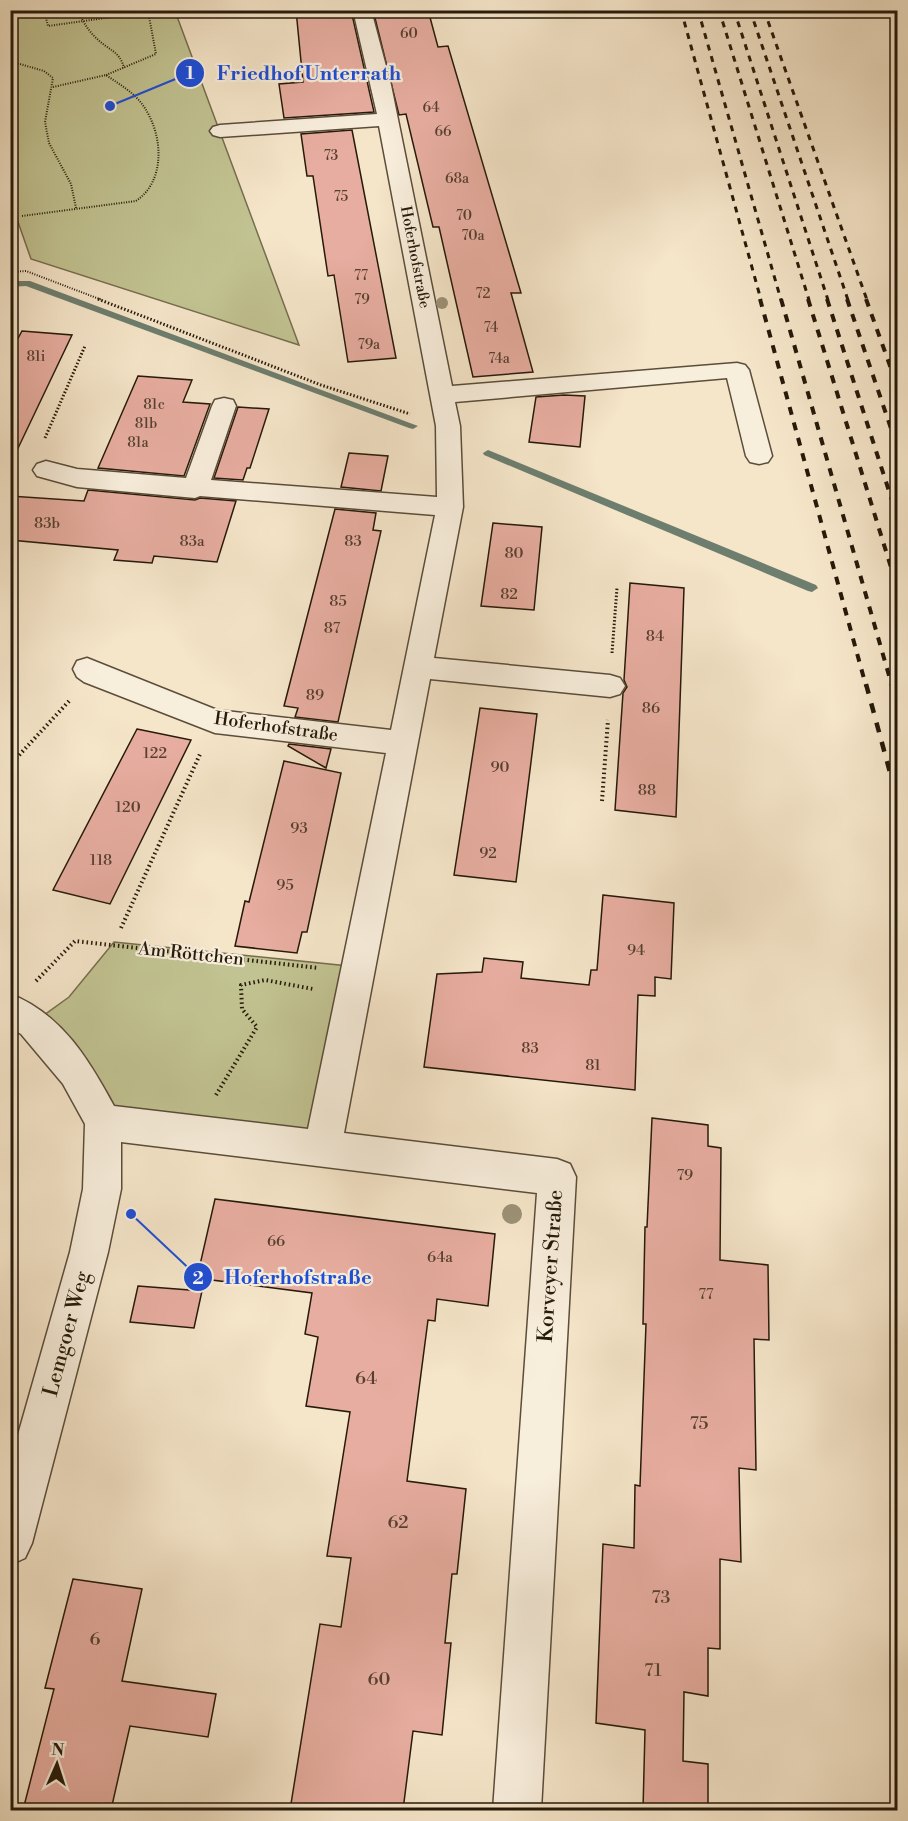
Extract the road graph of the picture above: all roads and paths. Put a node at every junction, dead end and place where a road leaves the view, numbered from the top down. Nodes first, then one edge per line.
1 (44, 10) edge
2 (78, 10) edge
3 (112, 10) edge
4 (362, 10) edge
5 (148, 11) edge
6 (116, 17) junction
7 (81, 20) junction
8 (10, 55) edge
9 (124, 68) junction
10 (106, 75) junction
11 (53, 87) junction
12 (388, 119) junction
13 (220, 131) dead end
14 (76, 208) junction
15 (22, 216) dead end
16 (10, 272) edge
17 (85, 346) dead end
18 (442, 395) junction
19 (224, 406) dead end
20 (448, 426) junction
21 (759, 456) dead end
22 (46, 470) joint
23 (195, 489) junction
24 (450, 507) junction
25 (418, 667) junction
26 (90, 672) joint
27 (610, 686) dead end
28 (215, 721) junction
29 (402, 743) junction
30 (10, 765) edge
31 (121, 928) dead end
32 (60, 956) dead end
33 (328, 969) dead end
34 (352, 995) junction
35 (10, 1010) edge
36 (103, 1122) junction
37 (202, 1134) junction
38 (323, 1147) junction
39 (10, 1543) edge
40 (517, 1810) edge

1 - 7 path
2 - 7 path
3 - 6 path
4 - 12 street, Hoferhofstraße
5 - 6 path
5 - 9 path
6 - 7 path
7 - 9 path
8 - 11 path
9 - 10 path
10 - 11 path
10 - 14 path
11 - 14 path
12 - 13 street
12 - 18 street, Hoferhofstraße
14 - 15 path
16 - 20 path
17 - 22 path
18 - 20 street, Hoferhofstraße
18 - 21 street
19 - 23 street
20 - 24 street, Hoferhofstraße
22 - 23 street
23 - 24 street
24 - 25 street, Hoferhofstraße
25 - 27 street
25 - 29 street, Hoferhofstraße
26 - 28 street, Hoferhofstraße
26 - 30 path
28 - 29 street, Hoferhofstraße
28 - 31 path
29 - 34 street, Hoferhofstraße
32 - 33 path, Am Röttchen
34 - 37 path
34 - 38 street, Hoferhofstraße
35 - 36 street
36 - 37 street, Korveyer Straße
36 - 39 street, Lemgoer Weg
37 - 38 street, Korveyer Straße
38 - 40 street, Korveyer Straße

